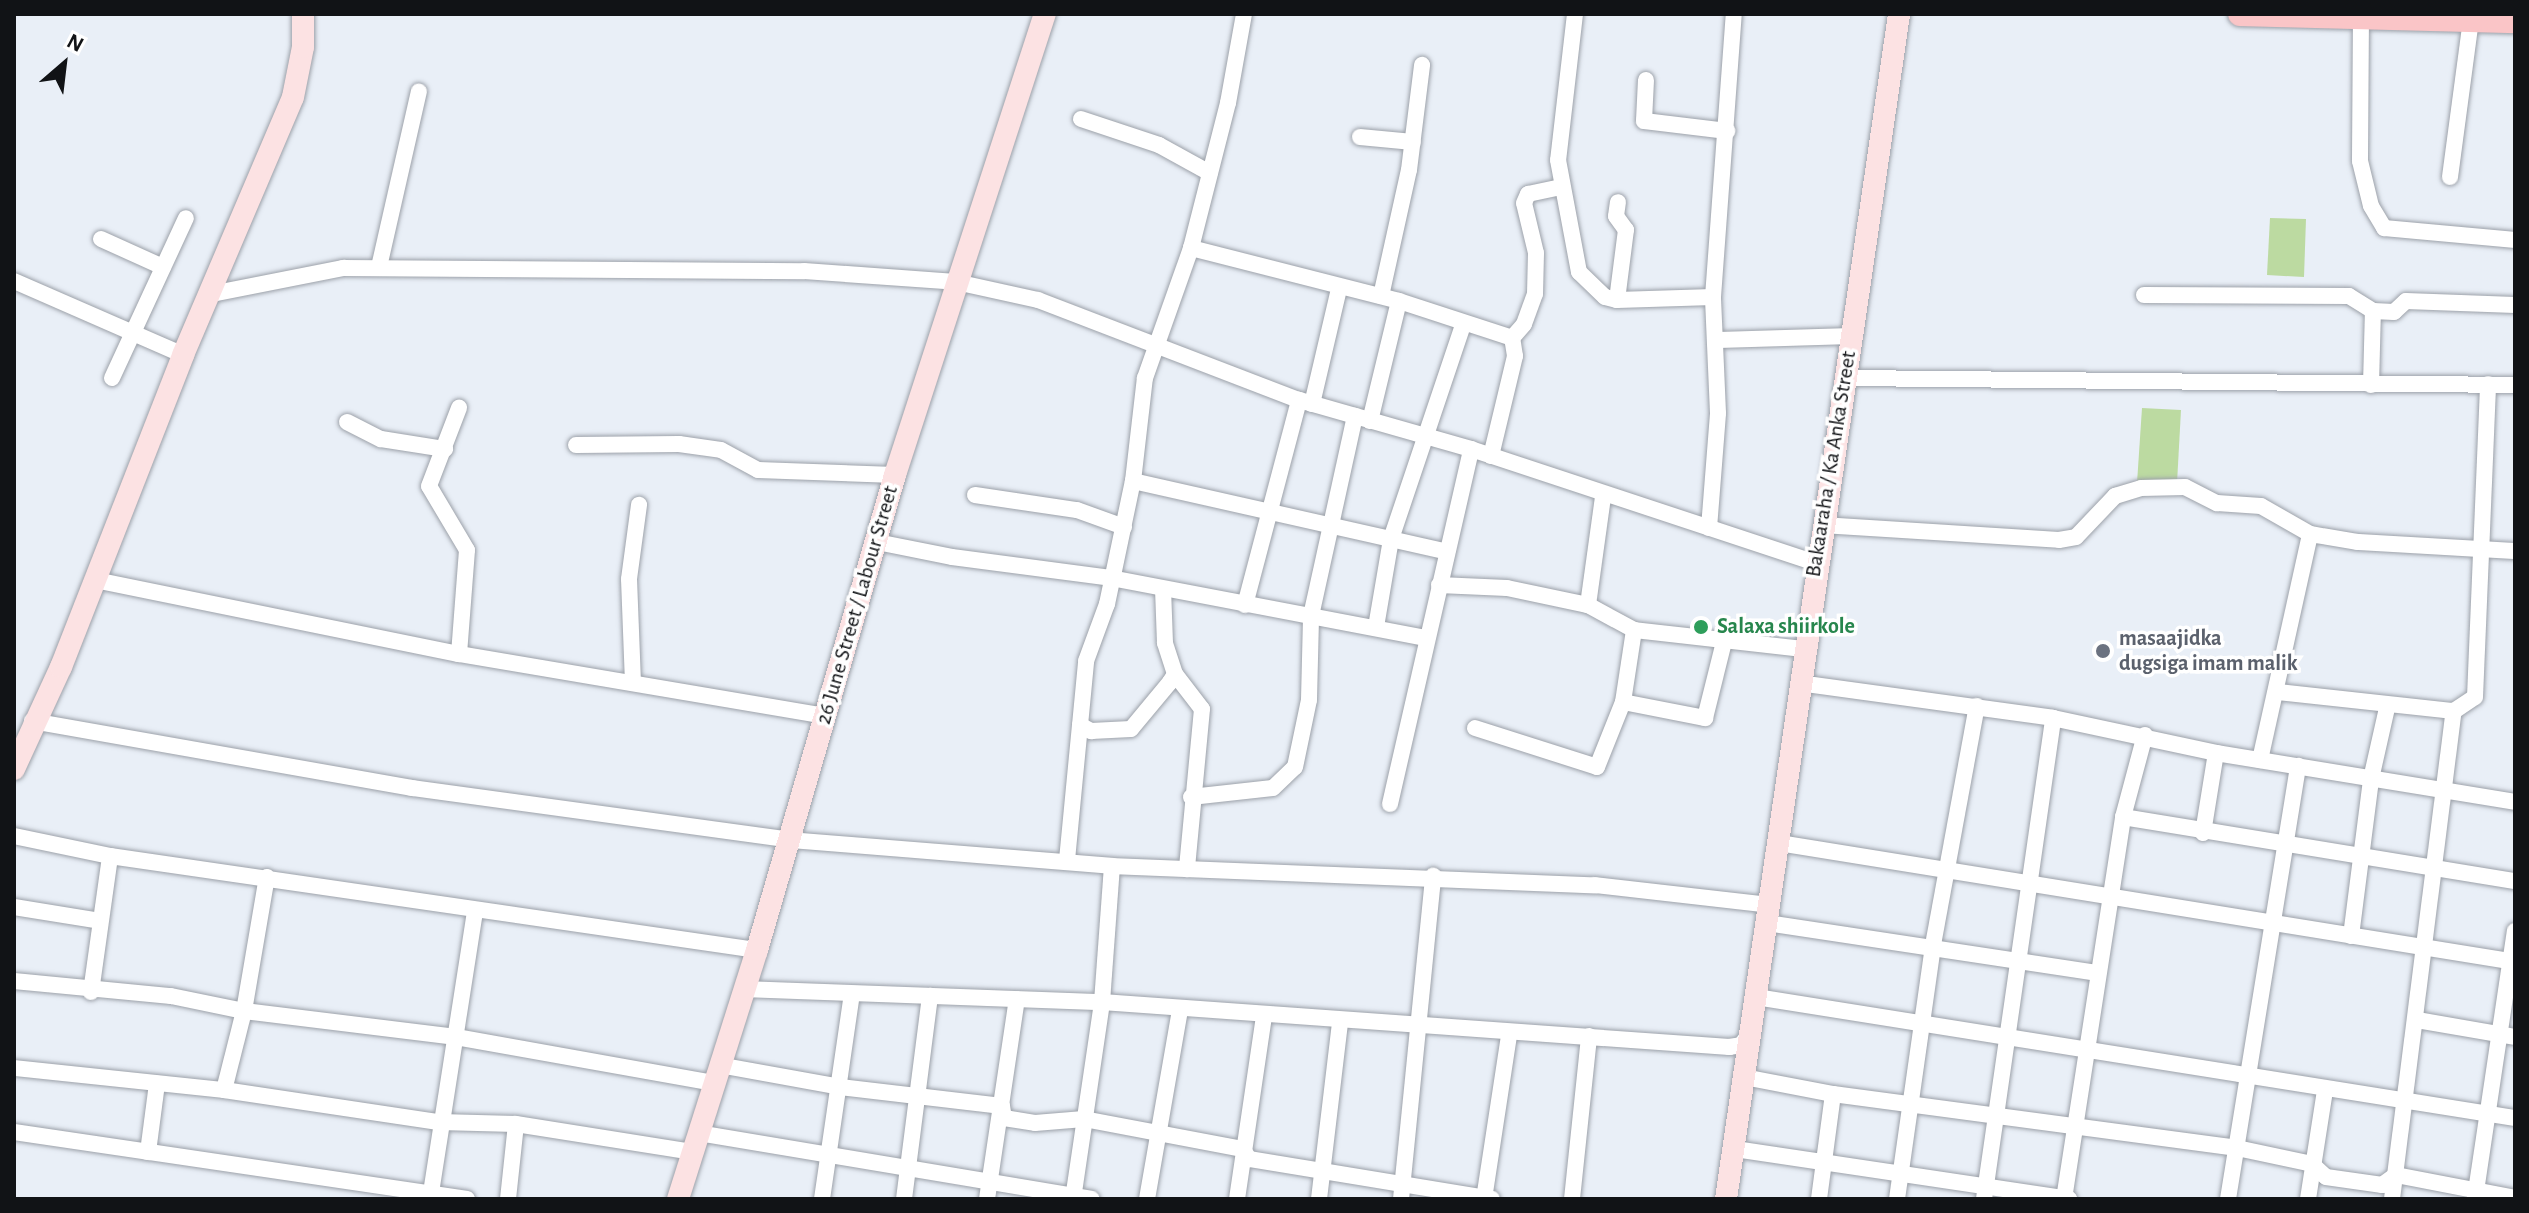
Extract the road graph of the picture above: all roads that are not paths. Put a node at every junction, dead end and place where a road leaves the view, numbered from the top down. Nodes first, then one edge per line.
1 (303, 14) edge
2 (1045, 14) edge
3 (1244, 14) edge
4 (1575, 14) edge
5 (1734, 14) edge
6 (1899, 14) edge
7 (2240, 14) edge
8 (2361, 16) edge
9 (2460, 18) edge
10 (2512, 19) edge
11 (1422, 65) dead end
12 (1646, 80) dead end
13 (419, 91) dead end
14 (1081, 119) dead end
15 (1727, 131) junction
16 (1360, 137) dead end
17 (1413, 142) junction
18 (1210, 173) junction
19 (2450, 177) dead end
20 (1562, 187) junction
21 (1618, 202) dead end
22 (186, 218) dead end
23 (101, 239) dead end
24 (2515, 240) edge
25 (1191, 248) junction
26 (163, 267) junction
27 (379, 267) junction
28 (14, 281) edge
29 (956, 282) junction
30 (1339, 289) junction
31 (211, 294) junction
32 (2144, 295) dead end
33 (1381, 296) junction
34 (1713, 297) junction
35 (1617, 300) junction
36 (1399, 301) junction
37 (2515, 305) edge
38 (2373, 311) junction
39 (1463, 325) junction
40 (132, 335) junction
41 (1852, 336) junction
42 (1512, 338) junction
43 (1718, 340) junction
44 (1157, 341) junction
45 (183, 355) junction
46 (112, 378) dead end
47 (1847, 378) junction
48 (2488, 384) junction
49 (2371, 385) junction
50 (2515, 385) edge
51 (1306, 402) junction
52 (459, 408) dead end
53 (1362, 418) junction
54 (347, 422) dead end
55 (1426, 436) junction
56 (576, 445) dead end
57 (445, 449) junction
58 (1471, 449) junction
59 (1491, 456) junction
60 (895, 475) junction
61 (1133, 481) junction
62 (975, 495) dead end
63 (1603, 497) junction
64 (639, 505) dead end
65 (1268, 515) junction
66 (1822, 525) junction
67 (1124, 527) junction
68 (1327, 528) junction
69 (1709, 528) junction
70 (2310, 534) junction
71 (1391, 539) junction
72 (877, 542) junction
73 (2483, 549) junction
74 (2515, 551) edge
75 (1447, 552) junction
76 (1815, 563) junction
77 (1111, 578) junction
78 (95, 580) junction
79 (1439, 585) junction
80 (1163, 589) junction
81 (1245, 605) junction
82 (1588, 605) junction
83 (1311, 616) junction
84 (1376, 627) junction
85 (1634, 630) junction
86 (1426, 638) junction
87 (1724, 642) junction
88 (1804, 649) junction
89 (459, 654) junction
90 (1175, 674) junction
91 (633, 683) junction
92 (1799, 683) junction
93 (2278, 692) junction
94 (1623, 702) junction
95 (1977, 706) junction
96 (2387, 708) junction
97 (2454, 711) junction
98 (826, 716) junction
99 (2053, 718) junction
100 (32, 721) junction
101 (1080, 725) junction
102 (1475, 728) dead end
103 (2145, 735) junction
104 (2216, 753) junction
105 (2260, 760) junction
106 (2298, 766) junction
107 (14, 769) edge
108 (2371, 779) junction
109 (2442, 790) junction
110 (1191, 797) junction
111 (2515, 802) edge
112 (1390, 804) dead end
113 (2123, 817) junction
114 (2203, 833) junction
115 (14, 836) edge
116 (790, 840) junction
117 (1779, 843) junction
118 (2284, 846) junction
119 (110, 856) junction
120 (2360, 858) junction
121 (1067, 860) junction
122 (1112, 866) junction
123 (1947, 867) junction
124 (2435, 867) junction
125 (1187, 869) junction
126 (1433, 876) junction
127 (267, 877) junction
128 (2515, 881) edge
129 (2030, 882) junction
130 (2110, 896) junction
131 (14, 907) edge
132 (475, 912) junction
133 (1769, 914) junction
134 (100, 921) junction
135 (2270, 924) junction
136 (2515, 931) edge
137 (2351, 936) junction
138 (1933, 945) junction
139 (2426, 949) junction
140 (757, 950) junction
141 (2018, 959) junction
142 (2512, 961) edge
143 (2098, 973) junction
144 (14, 981) edge
145 (744, 989) junction
146 (91, 992) junction
147 (852, 994) junction
148 (930, 996) junction
149 (1756, 997) junction
150 (1017, 999) junction
151 (1102, 1002) junction
152 (1180, 1010) junction
153 (244, 1011) junction
154 (1264, 1017) junction
155 (2417, 1020) junction
156 (1340, 1023) junction
157 (1921, 1023) junction
158 (1422, 1027) junction
159 (1751, 1032) junction
160 (1509, 1035) junction
161 (2497, 1035) junction
162 (1589, 1036) junction
163 (2008, 1036) junction
164 (456, 1037) junction
165 (2515, 1037) edge
166 (2085, 1048) junction
167 (14, 1068) edge
168 (716, 1074) junction
169 (1744, 1077) junction
170 (2249, 1078) junction
171 (157, 1084) junction
172 (840, 1087) junction
173 (224, 1090) junction
174 (2325, 1091) junction
175 (1833, 1094) junction
176 (915, 1096) junction
177 (1910, 1101) junction
178 (2407, 1103) junction
179 (1002, 1106) junction
180 (1996, 1114) junction
181 (2486, 1114) junction
182 (2515, 1118) edge
183 (1084, 1119) junction
184 (439, 1122) junction
185 (516, 1124) junction
186 (2073, 1125) junction
187 (14, 1132) edge
188 (1159, 1134) junction
189 (695, 1142) junction
190 (2237, 1148) junction
191 (1243, 1149) junction
192 (1735, 1149) junction
193 (148, 1152) junction
194 (829, 1156) junction
195 (1824, 1164) junction
196 (2312, 1164) junction
197 (1324, 1167) junction
198 (908, 1168) junction
199 (1901, 1175) junction
200 (2396, 1175) junction
201 (991, 1181) junction
202 (1402, 1191) edge
203 (1985, 1193) edge
204 (2476, 1194) edge
205 (431, 1195) edge
206 (1073, 1197) edge
207 (2515, 1198) edge
208 (467, 1199) edge
209 (508, 1199) edge
210 (678, 1199) edge
211 (822, 1199) edge
212 (904, 1199) edge
213 (987, 1199) edge
214 (1092, 1199) edge
215 (1147, 1199) edge
216 (1237, 1199) edge
217 (1319, 1199) edge
218 (1487, 1199) edge
219 (1572, 1199) edge
220 (1726, 1199) edge
221 (1819, 1199) edge
222 (1897, 1199) edge
223 (2066, 1199) edge
224 (2228, 1199) edge
225 (2308, 1199) edge
226 (2392, 1199) edge

1 - 31 street
2 - 29 street, 26 June Street / Labour Street
3 - 18 street
4 - 20 street
5 - 15 street
6 - 41 street, Bakaaraha / Ka Anka Street
7 - 8 main road
8 - 9 main road
8 - 24 street
9 - 10 main road
9 - 19 street
11 - 17 street
12 - 15 street
13 - 27 street
14 - 18 street
15 - 34 street
16 - 17 street
17 - 33 street
18 - 25 street
20 - 35 street
20 - 42 street
21 - 35 street
22 - 26 street
23 - 26 street
25 - 30 street
25 - 44 street
26 - 40 street
27 - 29 street
27 - 31 street
28 - 40 street
29 - 44 street
29 - 60 street, 26 June Street / Labour Street
30 - 33 street
30 - 51 street
31 - 45 street
32 - 38 street
33 - 36 street
34 - 35 street
34 - 43 street
36 - 39 street
36 - 53 street
37 - 38 street
38 - 49 street
39 - 42 street
39 - 55 street
40 - 45 street
40 - 46 street
41 - 43 street
41 - 47 street, Bakaaraha / Ka Anka Street
42 - 59 street
43 - 69 street
44 - 51 street
44 - 61 street
45 - 78 street
47 - 49 street
47 - 66 street, Bakaaraha / Ka Anka Street
48 - 49 street
48 - 50 street
48 - 73 street
51 - 53 street
51 - 65 street
52 - 57 street
53 - 55 street
53 - 68 street
54 - 57 street
55 - 58 street
55 - 71 street
56 - 60 street
57 - 89 street
58 - 59 street
58 - 75 street
59 - 63 street
60 - 72 street, 26 June Street / Labour Street
61 - 65 street
61 - 67 street
62 - 67 street
63 - 69 street
63 - 82 street
64 - 91 street
65 - 68 street
65 - 81 street
66 - 70 street
66 - 76 street, Bakaaraha / Ka Anka Street
67 - 77 street
68 - 71 street
68 - 83 street
69 - 76 street
70 - 73 street
70 - 93 street
71 - 75 street
71 - 84 street
72 - 77 street
72 - 98 street, 26 June Street / Labour Street
73 - 74 street
73 - 97 street
75 - 79 street
76 - 88 street, Bakaaraha / Ka Anka Street
77 - 80 street
77 - 101 street
78 - 89 street
78 - 100 street
79 - 82 street
79 - 86 street
80 - 81 street
80 - 90 street
81 - 83 street
82 - 85 street
83 - 84 street
83 - 110 street
84 - 86 street
85 - 87 street
85 - 94 street
86 - 112 street
87 - 88 street
87 - 94 street
88 - 92 street, Bakaaraha / Ka Anka Street
89 - 91 street
90 - 101 street
90 - 110 street
91 - 98 street
92 - 95 street
92 - 117 street, Bakaaraha / Ka Anka Street
93 - 96 street
93 - 105 street
94 - 102 street
95 - 99 street
95 - 123 street
96 - 97 street
96 - 108 street
97 - 109 street
98 - 116 street, 26 June Street / Labour Street
99 - 103 street
99 - 129 street
100 - 107 street
100 - 116 street
101 - 121 street
103 - 104 street
103 - 113 street
104 - 105 street
104 - 114 street
105 - 106 street
106 - 108 street
106 - 118 street
108 - 109 street
108 - 120 street
109 - 111 street
109 - 124 street
110 - 125 street
113 - 114 street
113 - 130 street
114 - 118 street
115 - 119 street
116 - 121 street
116 - 140 street, 26 June Street / Labour Street
117 - 123 street
117 - 133 street, Bakaaraha / Ka Anka Street
118 - 120 street
118 - 135 street
119 - 127 street
119 - 134 street
120 - 124 street
120 - 137 street
121 - 122 street
122 - 125 street
122 - 151 street
123 - 129 street
123 - 138 street
124 - 128 street
124 - 139 street
125 - 126 street
126 - 133 street
126 - 158 street
127 - 132 street
127 - 153 street
129 - 130 street
129 - 141 street
130 - 135 street
130 - 143 street
131 - 134 street
132 - 140 street
132 - 164 street
133 - 138 street
133 - 149 street, Bakaaraha / Ka Anka Street
134 - 146 street
135 - 137 street
135 - 170 street
136 - 142 street
137 - 139 street
138 - 141 street
138 - 157 street
139 - 142 street
139 - 155 street
140 - 145 street, 26 June Street / Labour Street
141 - 143 street
141 - 163 street
142 - 161 street
143 - 166 street
144 - 146 street
145 - 147 street
145 - 168 street, 26 June Street / Labour Street
146 - 153 street
147 - 148 street
147 - 172 street
148 - 150 street
148 - 176 street
149 - 157 street
149 - 159 street, Bakaaraha / Ka Anka Street
150 - 151 street
150 - 179 street
151 - 152 street
151 - 183 street
152 - 154 street
152 - 188 street
153 - 164 street
153 - 173 street
154 - 156 street
154 - 191 street
155 - 161 street
155 - 178 street
156 - 158 street
156 - 197 street
157 - 163 street
157 - 177 street
158 - 160 street
158 - 202 street
159 - 162 street
159 - 169 street, Bakaaraha / Ka Anka Street
160 - 162 street
160 - 218 street
161 - 165 street
161 - 181 street
162 - 219 street
163 - 166 street
163 - 180 street
164 - 168 street
164 - 184 street
166 - 170 street
166 - 186 street
167 - 171 street
168 - 172 street
168 - 189 street, 26 June Street / Labour Street
169 - 175 street
169 - 192 street, Bakaaraha / Ka Anka Street
170 - 174 street
170 - 190 street
171 - 173 street
171 - 193 street
172 - 176 street
172 - 194 street
173 - 184 street
174 - 178 street
174 - 196 street
175 - 177 street
175 - 195 street
176 - 179 street
176 - 198 street
177 - 180 street
177 - 199 street
178 - 181 street
178 - 200 street
179 - 183 street
179 - 201 street
180 - 186 street
180 - 203 street
181 - 182 street
181 - 204 street
183 - 188 street
183 - 206 street
184 - 185 street
184 - 205 street
185 - 189 street
185 - 209 street
186 - 190 street
186 - 223 street
187 - 193 street
188 - 191 street
188 - 215 street
189 - 194 street
189 - 210 street, 26 June Street / Labour Street
190 - 196 street
190 - 224 street
191 - 197 street
191 - 216 street
192 - 195 street
192 - 220 street, Bakaaraha / Ka Anka Street
193 - 205 street
194 - 198 street
194 - 211 street
195 - 199 street
195 - 221 street
196 - 200 street
196 - 225 street
197 - 202 street
197 - 217 street
198 - 201 street
198 - 212 street
199 - 203 street
199 - 222 street
200 - 204 street
200 - 226 street
201 - 206 street
201 - 213 street
202 - 218 street
203 - 223 street
204 - 207 street
205 - 208 street
206 - 214 street

